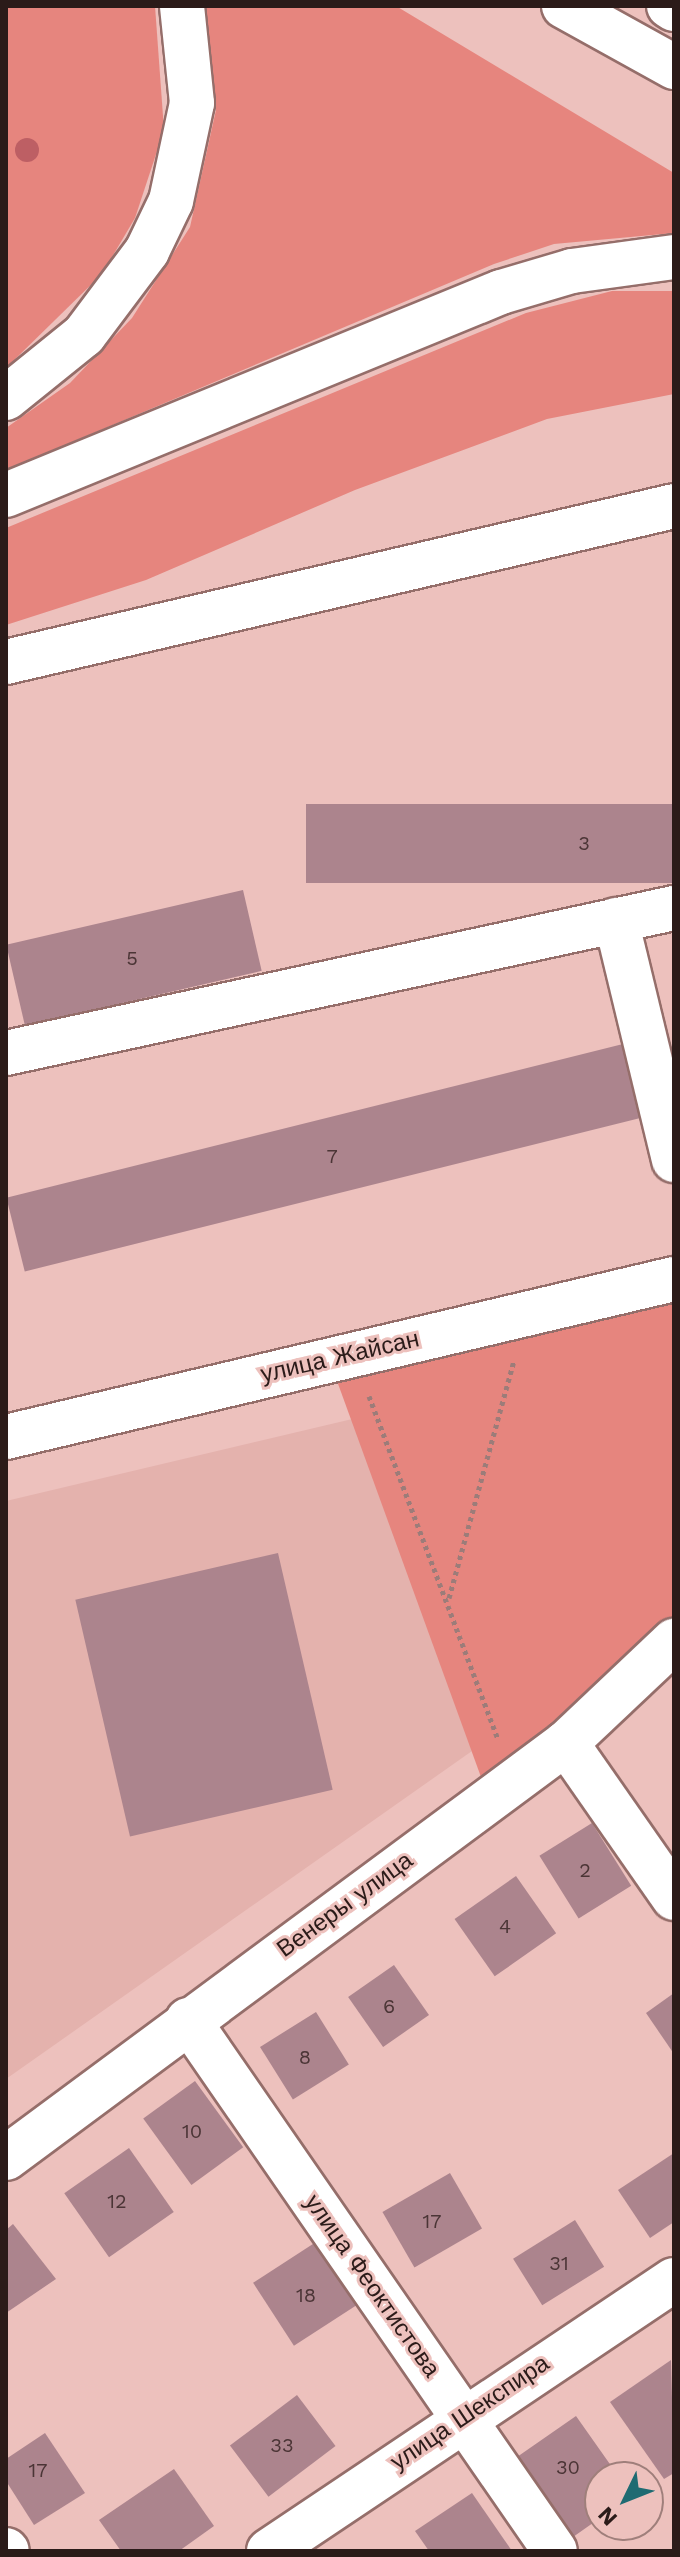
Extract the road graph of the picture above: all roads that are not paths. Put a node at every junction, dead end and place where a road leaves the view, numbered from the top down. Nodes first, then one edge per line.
1 (182, 6) edge
2 (564, 6) edge
3 (674, 67) edge
4 (674, 257) edge
5 (6, 398) edge
6 (6, 495) edge
7 (674, 506) edge
8 (6, 662) edge
9 (674, 908) edge
10 (616, 920) junction
11 (6, 1053) edge
12 (674, 1160) edge
13 (674, 1279) edge
14 (6, 1437) edge
15 (674, 1641) edge
16 (566, 1743) junction
17 (674, 1898) edge
18 (188, 2020) junction
19 (6, 2158) edge
20 (674, 2280) edge
21 (462, 2416) junction
22 (269, 2551) edge
23 (555, 2551) edge

1 - 5 street
2 - 3 street
4 - 6 street
7 - 8 street
9 - 10 street
10 - 11 street
10 - 12 street
13 - 14 street, улица Жайсан
15 - 16 street, Венеры улица
16 - 17 street
16 - 18 street, Венеры улица
18 - 19 street, Венеры улица
18 - 21 street, улица Феоктистова
20 - 21 street, улица Шекспира
21 - 22 street, улица Шекспира
21 - 23 street, улица Феоктистова

